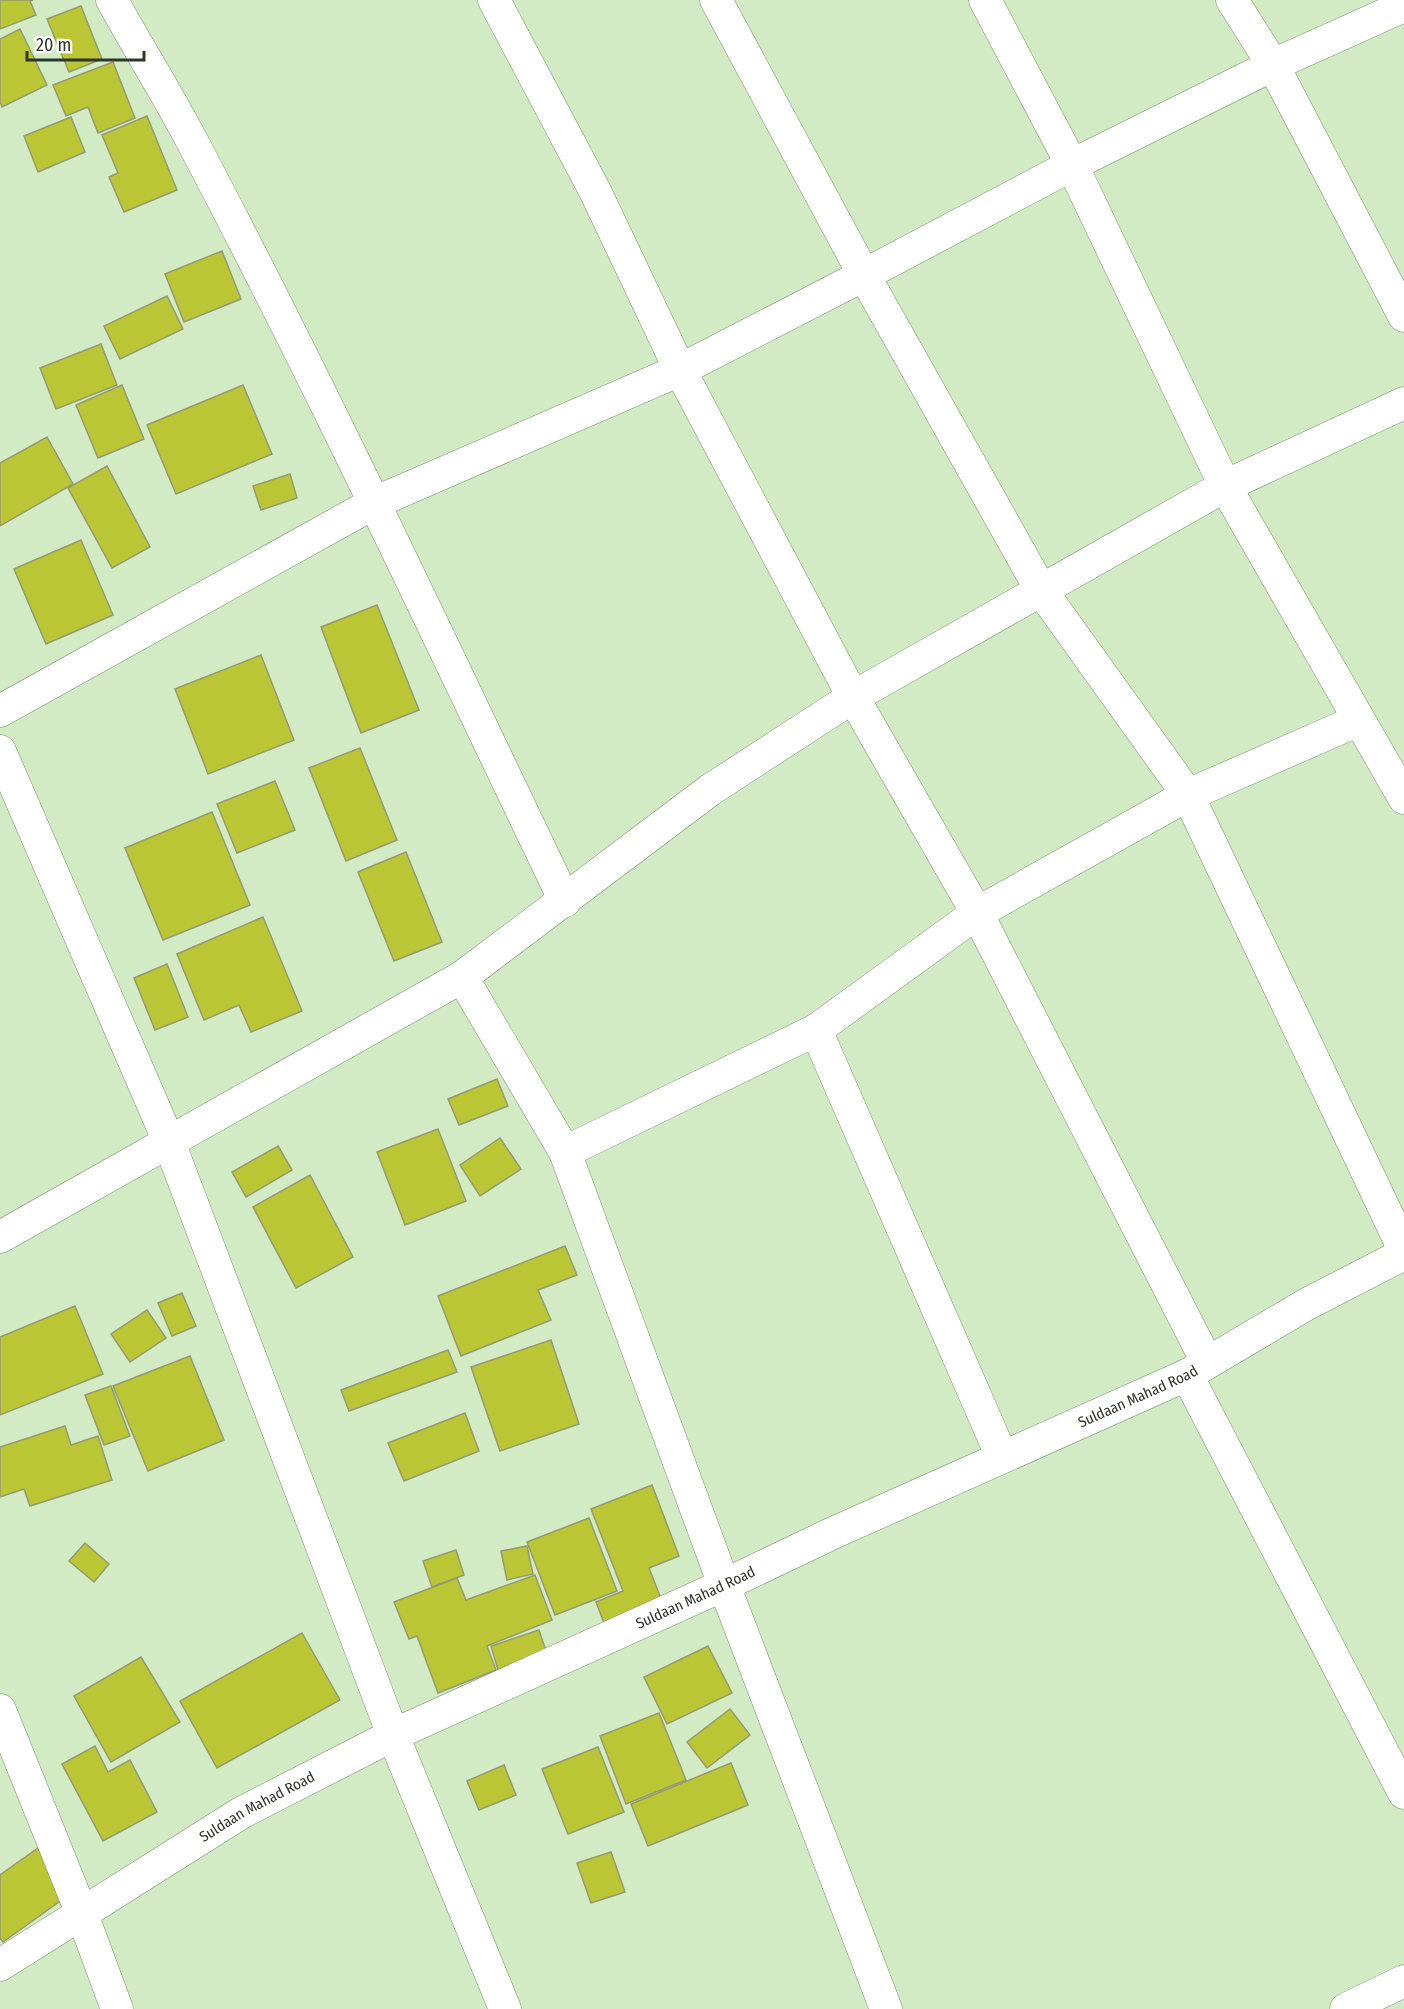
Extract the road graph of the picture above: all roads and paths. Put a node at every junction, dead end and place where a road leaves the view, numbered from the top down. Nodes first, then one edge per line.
1 (112, 0) edge
2 (494, 0) edge
3 (716, 0) edge
4 (985, 0) edge
5 (1232, 0) edge
6 (1404, 6) edge
7 (1273, 65) junction
8 (1072, 165) junction
9 (864, 275) junction
10 (1404, 316) edge
11 (680, 370) junction
12 (1404, 403) edge
13 (1225, 486) junction
14 (374, 503) junction
15 (1041, 590) junction
16 (853, 697) junction
17 (0, 711) edge
18 (1359, 720) junction
19 (0, 751) edge
20 (1188, 795) junction
21 (1404, 798) edge
22 (565, 901) junction
23 (977, 914) junction
24 (462, 977) junction
25 (816, 1030) junction
26 (169, 1142) junction
27 (565, 1152) junction
28 (0, 1237) edge
29 (1404, 1252) edge
30 (1197, 1368) junction
31 (1002, 1457) junction
32 (724, 1585) junction
33 (0, 1710) edge
34 (393, 1735) junction
35 (1404, 1793) edge
36 (82, 1914) junction
37 (0, 1965) edge
38 (1404, 1981) edge
39 (117, 2009) edge
40 (505, 2009) edge
41 (886, 2009) edge
42 (1346, 2009) edge

1 - 14 street
2 - 11 street
3 - 9 street
4 - 8 street
5 - 7 street
6 - 7 street
7 - 8 street
7 - 10 street
8 - 9 street
8 - 13 street
9 - 11 street
9 - 15 street
11 - 14 street
11 - 16 street
12 - 13 street
13 - 15 street
13 - 18 street
14 - 17 street
14 - 22 street
15 - 16 street
15 - 20 street
16 - 22 street
16 - 23 street
18 - 20 street
18 - 21 street
19 - 26 street
20 - 23 street
20 - 29 street
22 - 24 street
23 - 25 street
23 - 30 street
24 - 26 street
24 - 27 street
25 - 27 street
25 - 31 street
26 - 28 street
26 - 34 street
27 - 32 street
29 - 30 street, Suldaan Mahad Road
30 - 31 street, Suldaan Mahad Road
30 - 35 street
31 - 32 street, Suldaan Mahad Road
32 - 34 street, Suldaan Mahad Road
32 - 41 street
33 - 36 street
34 - 36 street, Suldaan Mahad Road
34 - 40 street
36 - 37 street, Suldaan Mahad Road
36 - 39 street
38 - 42 street

